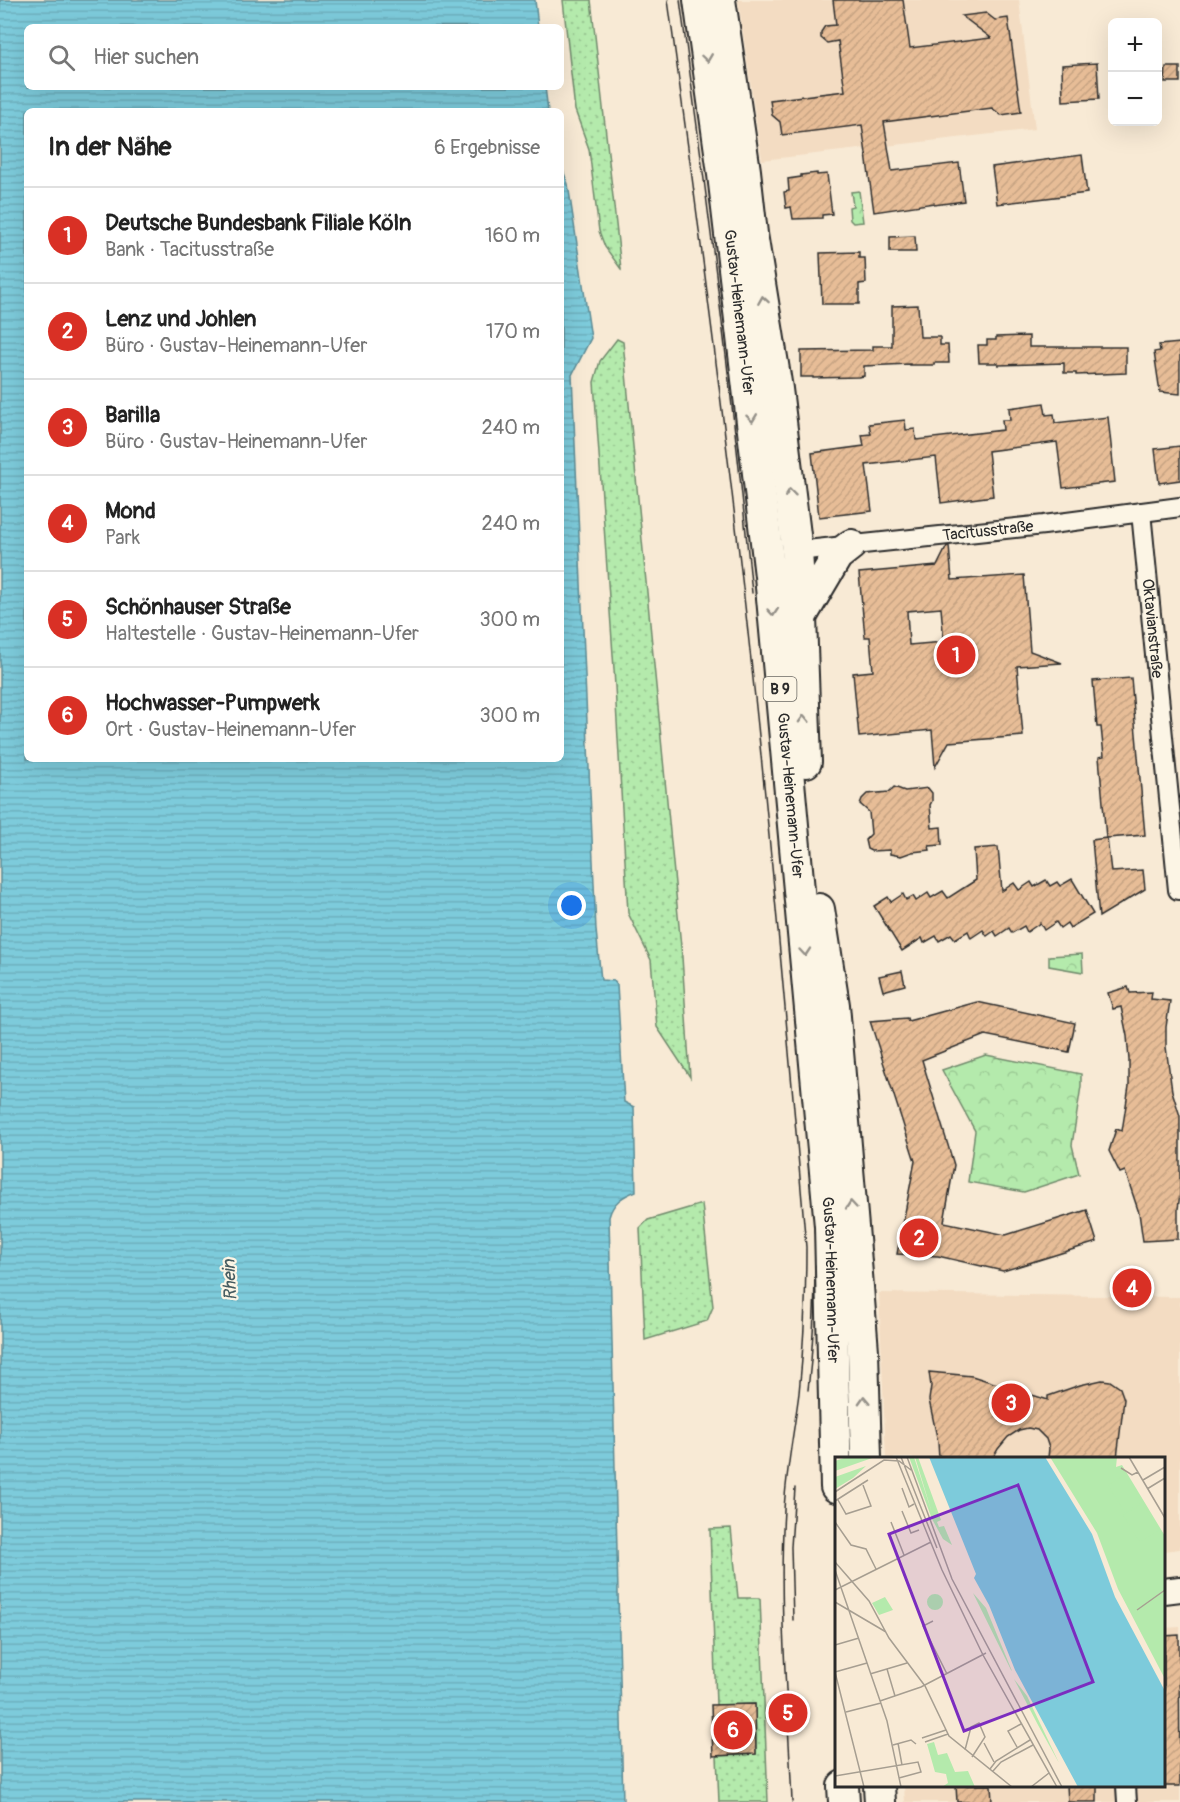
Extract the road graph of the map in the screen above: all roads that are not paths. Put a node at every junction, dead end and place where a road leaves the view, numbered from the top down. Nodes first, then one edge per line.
1 (699, 0) edge
2 (720, 0) edge
3 (1180, 507) edge
4 (1141, 512) junction
5 (851, 545) junction
6 (797, 551) junction
7 (801, 617) junction
8 (1178, 890) dead end
9 (836, 1457) edge
10 (866, 1457) edge
11 (1180, 1589) edge
12 (1165, 1591) edge
13 (843, 1787) edge
14 (879, 1787) edge
15 (844, 1802) edge
16 (880, 1802) edge

1 -> 9 main road, Gustav-Heinemann-Ufer / B 9
6 -> 2 main road, Gustav-Heinemann-Ufer / B 9
3 - 4 street, Tacitusstraße
4 - 5 street, Tacitusstraße
4 - 8 street, Oktavianstraße
5 - 6 street, Tacitusstraße
5 - 7 main road
6 - 7 main road, Gustav-Heinemann-Ufer / B 9
10 -> 7 main road, Gustav-Heinemann-Ufer / B 9
11 - 12 street
13 - 15 main road
14 - 16 main road

